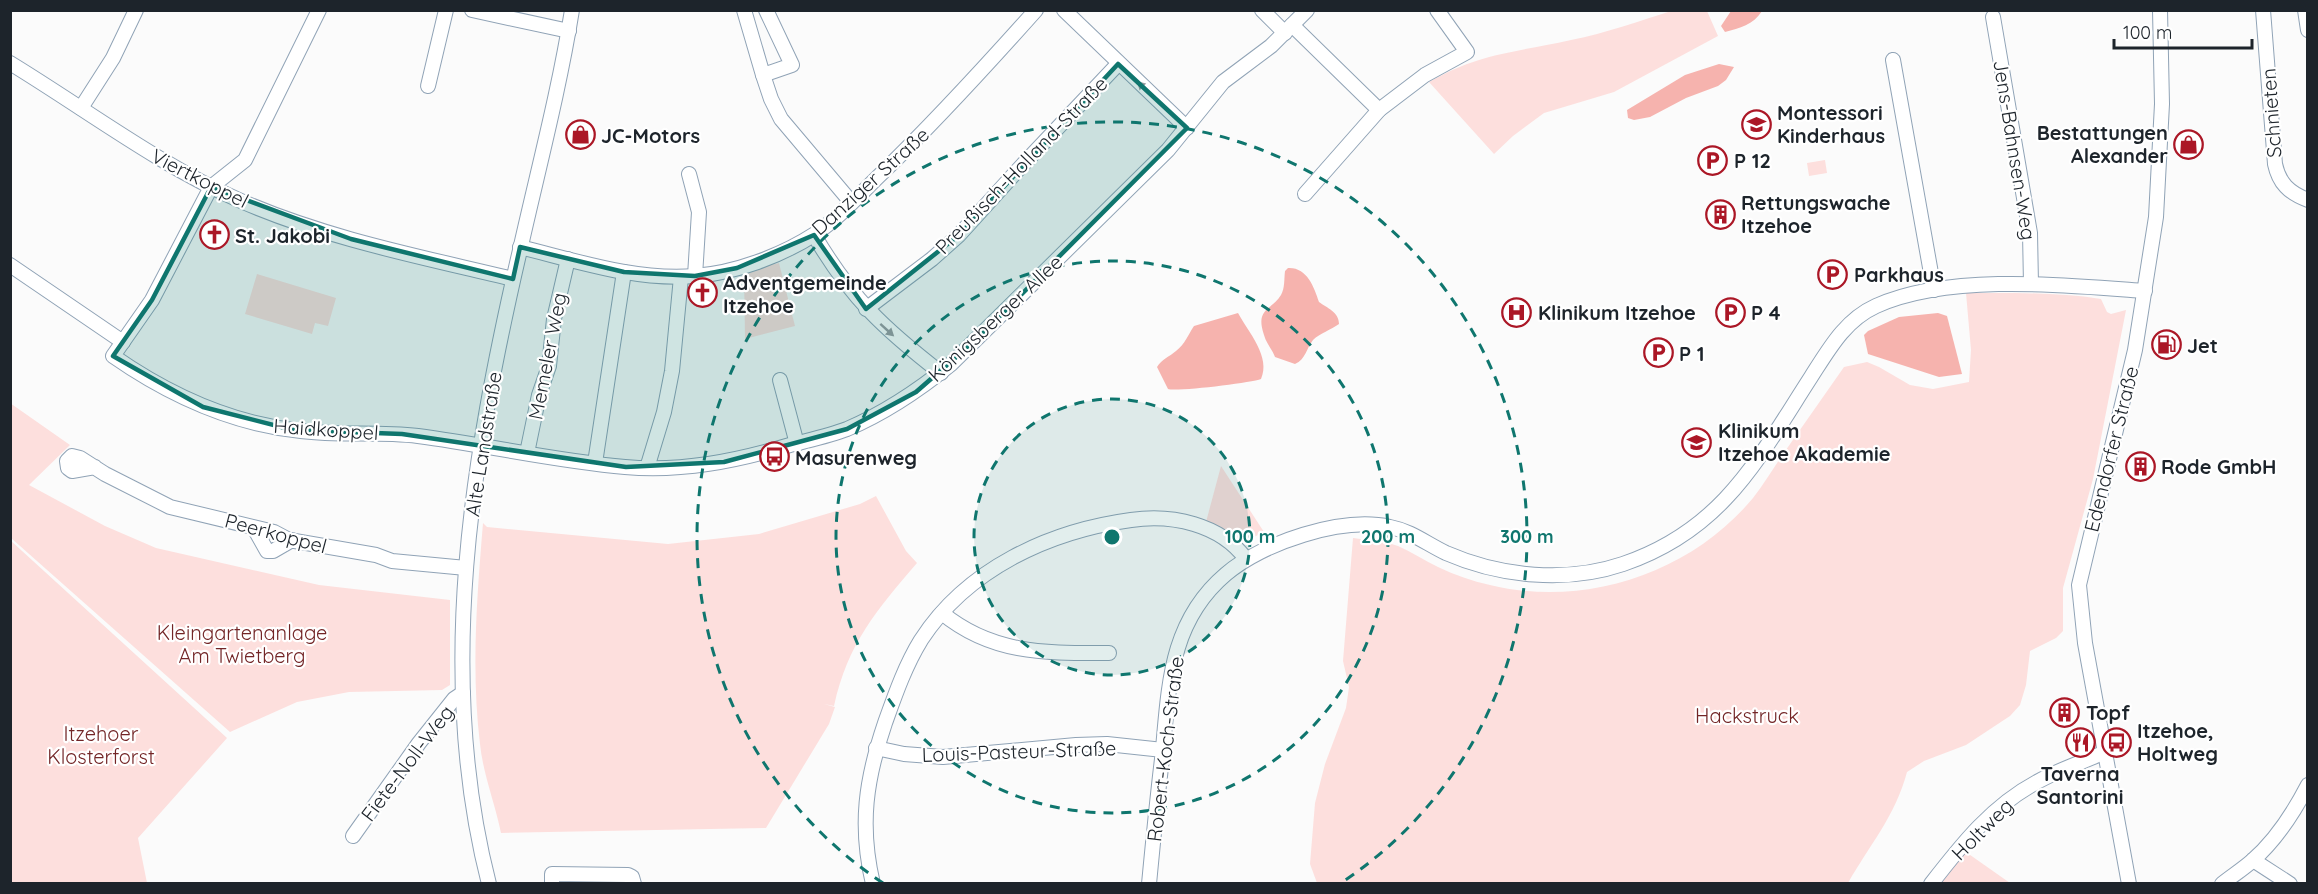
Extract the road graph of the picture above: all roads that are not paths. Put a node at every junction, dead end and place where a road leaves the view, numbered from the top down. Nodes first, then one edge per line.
1 (136, 10) edge
2 (319, 10) edge
3 (446, 10) edge
4 (472, 10) edge
5 (573, 10) edge
6 (744, 10) edge
7 (766, 10) edge
8 (1036, 10) edge
9 (1064, 10) edge
10 (1262, 10) edge
11 (1307, 10) edge
12 (1437, 10) edge
13 (2160, 10) edge
14 (2263, 10) edge
15 (2306, 10) edge
16 (1993, 16) dead end
17 (1288, 29) junction
18 (2307, 30) edge
19 (569, 31) junction
20 (1893, 60) dead end
21 (10, 63) edge
22 (1118, 64) junction
23 (763, 75) junction
24 (428, 87) dead end
25 (81, 108) junction
26 (1379, 110) junction
27 (1187, 128) junction
28 (689, 174) dead end
29 (212, 187) junction
30 (1305, 194) dead end
31 (2307, 200) edge
32 (851, 202) junction
33 (814, 235) junction
34 (520, 248) junction
35 (568, 259) junction
36 (10, 266) edge
37 (624, 273) junction
38 (688, 277) junction
39 (513, 279) junction
40 (2031, 284) junction
41 (1934, 290) junction
42 (2145, 291) junction
43 (866, 309) junction
44 (123, 342) junction
45 (941, 373) junction
46 (780, 380) dead end
47 (797, 444) junction
48 (482, 445) junction
49 (527, 453) junction
50 (595, 463) junction
51 (95, 467) dead end
52 (647, 468) junction
53 (254, 528) junction
54 (292, 540) junction
55 (1246, 559) junction
56 (466, 568) junction
57 (942, 613) junction
58 (1110, 653) dead end
59 (463, 693) junction
60 (876, 748) junction
61 (1162, 750) junction
62 (2105, 752) junction
63 (2307, 785) edge
64 (353, 836) dead end
65 (2253, 860) junction
66 (596, 874) junction
67 (489, 884) edge
68 (552, 884) edge
69 (583, 884) edge
70 (634, 884) edge
71 (873, 884) edge
72 (1149, 884) edge
73 (1932, 884) edge
74 (2129, 884) edge
75 (2222, 884) edge
76 (2290, 884) edge

1 - 25 street
2 - 29 street
3 - 24 street
4 - 19 street
5 - 19 street, Alte Landstraße
6 - 23 street
7 - 23 street
8 - 32 street, Danziger Straße
9 - 22 street
10 - 17 street
11 - 17 street, Königsberger Allee
12 - 26 street
13 - 42 street, Edendorfer Straße
14 - 31 street, Schnieten
15 - 18 street
16 - 40 street, Jens-Bahnsen-Weg
17 - 26 street
17 - 27 street, Königsberger Allee
19 - 34 street, Alte Landstraße
20 - 41 street
21 - 25 street, Viertkoppel
27 -> 22 street
22 - 43 street, Preußisch-Holland-Straße
23 - 32 street
25 - 29 street, Viertkoppel
26 - 30 street
27 - 45 street, Königsberger Allee
28 - 38 street
29 - 39 street, Viertkoppel
29 - 44 street
32 - 33 street, Danziger Straße
33 - 38 street, Danziger Straße
33 - 43 street
34 - 35 street, Danziger Straße
34 - 39 street, Alte Landstraße
35 - 37 street, Danziger Straße
35 - 49 street, Memeler Weg
36 - 44 street
37 - 38 street, Danziger Straße
37 - 50 street
38 - 52 street
39 - 48 street, Alte Landstraße
40 - 41 street, Robert-Koch-Straße
40 - 42 street, Robert-Koch-Straße
41 - 55 street, Robert-Koch-Straße
42 - 62 street, Edendorfer Straße
43 -> 45 street
44 - 48 street, Haidkoppel
45 - 47 street, Königsberger Allee
46 - 47 street
47 - 52 street, Königsberger Allee
48 - 49 street, Königsberger Allee
48 - 56 street, Alte Landstraße
49 - 50 street, Königsberger Allee
50 - 52 street, Königsberger Allee
51 - 53 street, Peerkoppel
53 - 54 street, Peerkoppel
53 - 54 street
54 - 56 street, Peerkoppel
55 - 57 street
55 - 61 street, Robert-Koch-Straße
56 - 59 street, Alte Landstraße
57 - 58 street
57 - 60 street
59 - 64 street, Fiete-Noll-Weg
59 - 67 street, Alte Landstraße
60 - 61 street, Louis-Pasteur-Straße
60 - 71 street
61 - 72 street, Robert-Koch-Straße
62 - 73 street, Holtweg
62 - 74 street, Edendorfer Straße
63 - 65 street
65 - 75 street
65 - 76 street
66 - 68 street
66 - 69 street
66 - 70 street

